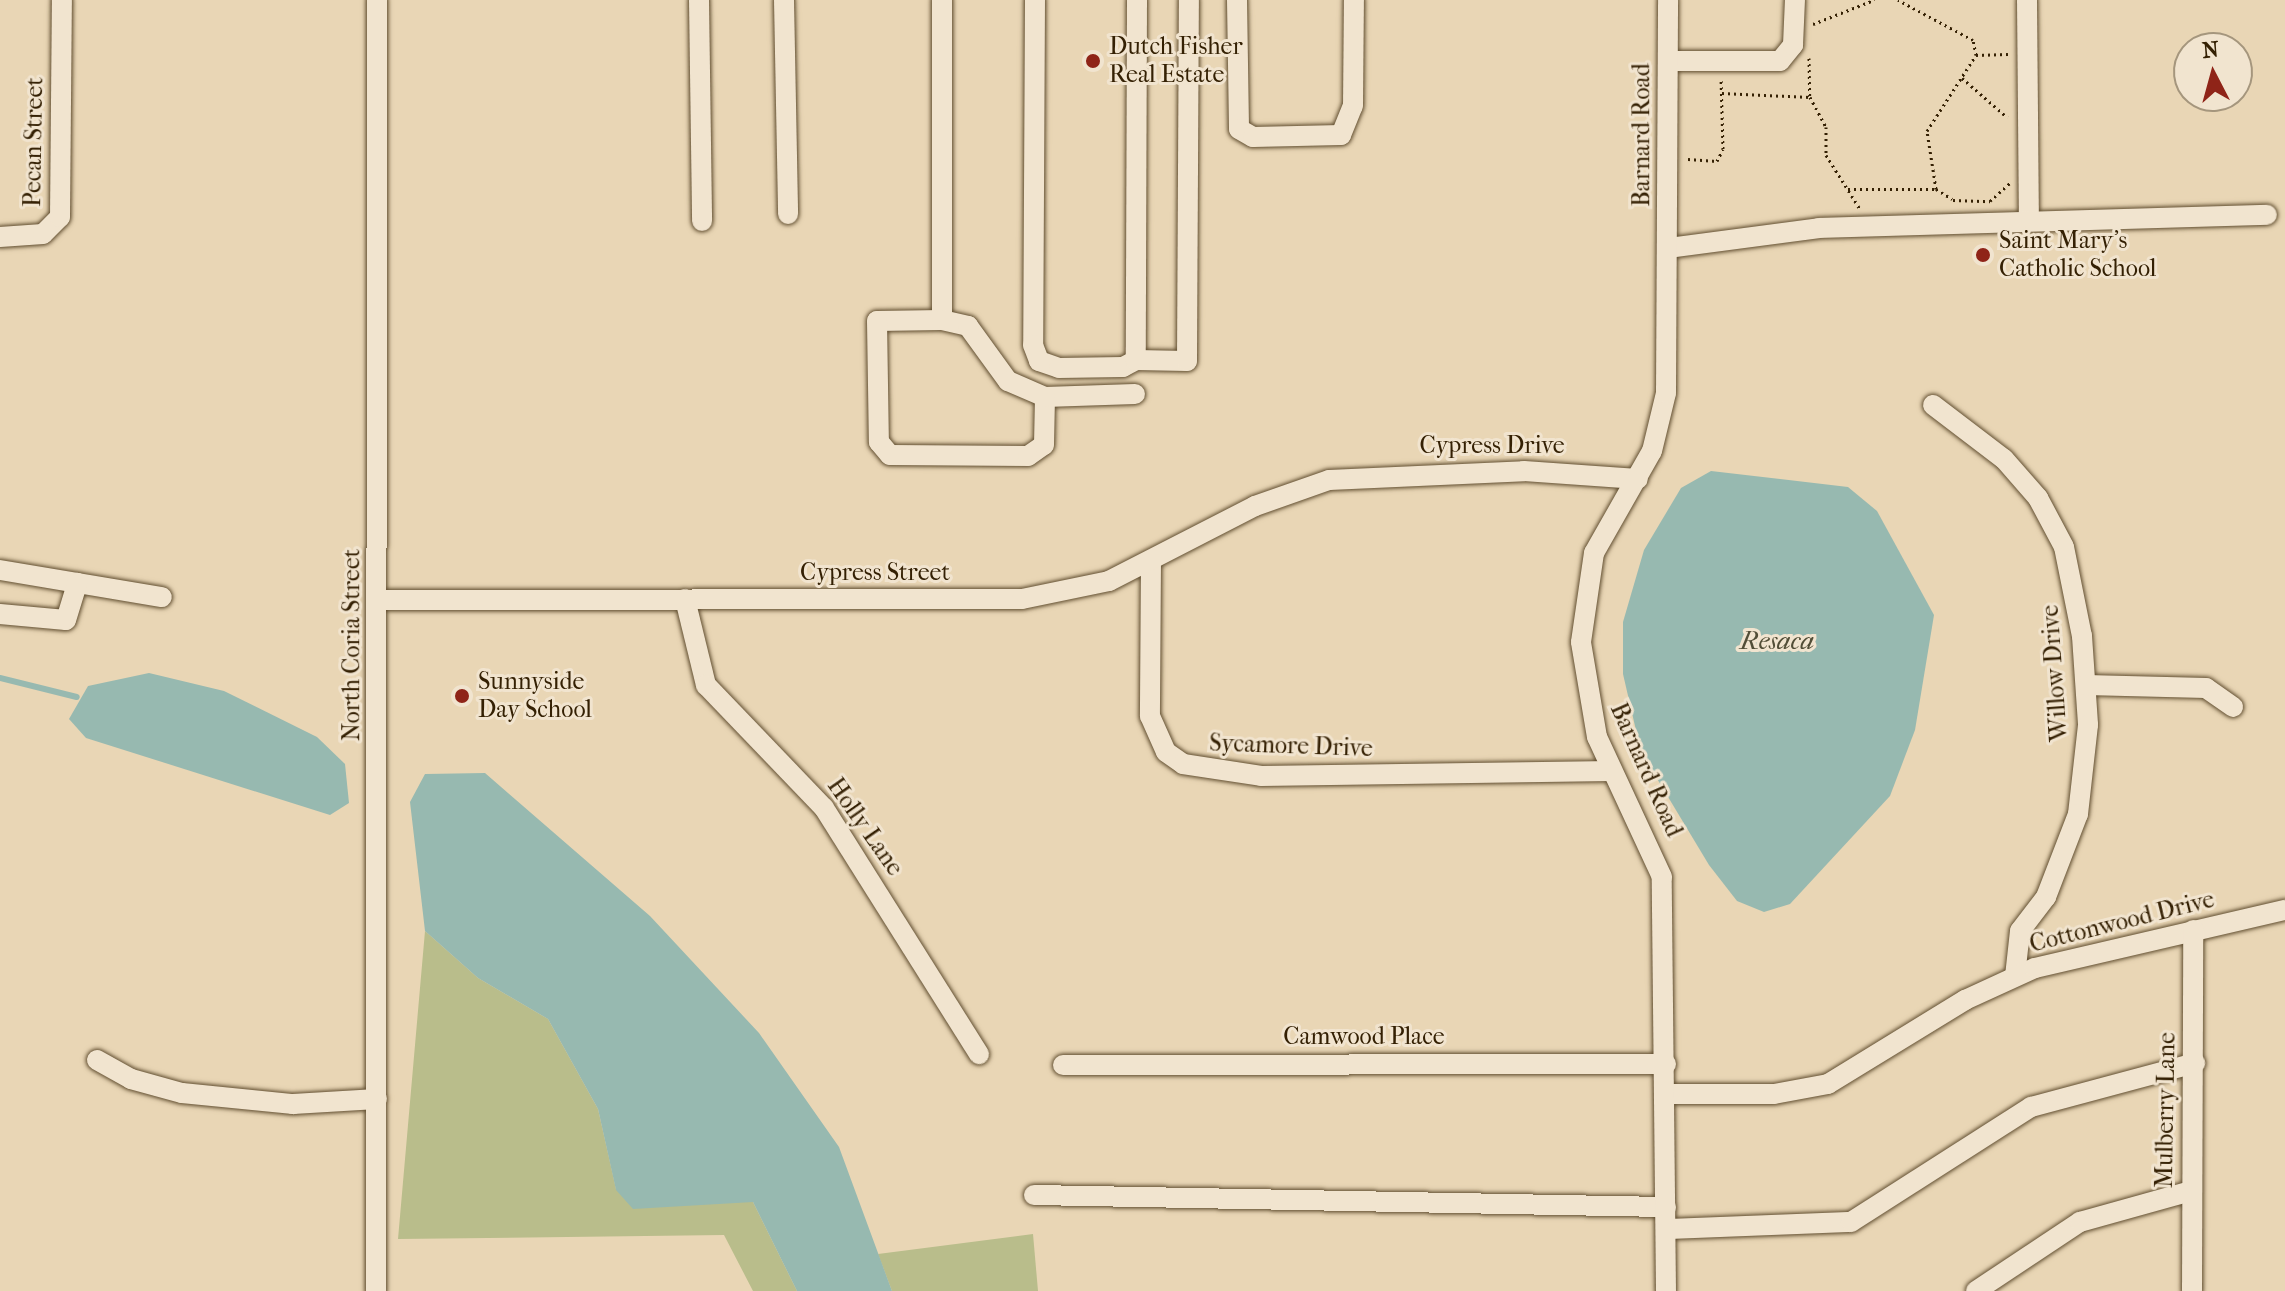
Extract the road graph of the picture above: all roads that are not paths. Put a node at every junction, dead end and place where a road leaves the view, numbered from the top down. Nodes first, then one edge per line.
1 (62, 0) edge
2 (377, 0) edge
3 (699, 0) edge
4 (784, 0) edge
5 (942, 0) edge
6 (1035, 0) edge
7 (1137, 0) edge
8 (1189, 0) edge
9 (1237, 0) edge
10 (1354, 0) edge
11 (1668, 0) edge
12 (2027, 0) edge
13 (1795, 3) edge
14 (1668, 61) junction
15 (788, 214) dead end
16 (2267, 215) dead end
17 (702, 221) dead end
18 (2029, 221) junction
19 (0, 237) edge
20 (1668, 248) junction
21 (942, 320) junction
22 (1136, 360) junction
23 (1135, 394) dead end
24 (1045, 397) junction
25 (1933, 405) dead end
26 (1346, 477) joint
27 (1638, 479) junction
28 (1151, 561) junction
29 (0, 570) edge
30 (77, 583) junction
31 (162, 597) dead end
32 (685, 599) junction
33 (378, 600) junction
34 (0, 614) edge
35 (2086, 685) junction
36 (2233, 707) dead end
37 (1612, 771) junction
38 (2285, 910) edge
39 (2193, 930) junction
40 (2015, 976) junction
41 (979, 1054) dead end
42 (97, 1060) dead end
43 (2195, 1063) junction
44 (1666, 1064) junction
45 (1063, 1065) dead end
46 (1666, 1094) junction
47 (377, 1099) junction
48 (2191, 1191) junction
49 (1034, 1195) dead end
50 (1666, 1207) junction
51 (1666, 1229) junction
52 (376, 1291) edge
53 (1666, 1291) edge
54 (1976, 1291) edge
55 (2192, 1291) edge

1 - 19 street, Pecan Street
2 - 33 street, North Coria Street
3 - 17 street
4 - 15 street
5 - 21 street
6 - 22 street
7 - 22 street
8 - 22 street
9 - 10 street
11 - 14 street, Barnard Road
12 - 18 street
13 - 14 street
14 - 20 street, Barnard Road
16 - 18 street
18 - 20 street
20 - 27 street, Barnard Road
21 - 24 street
21 - 24 street
23 - 24 street
25 - 35 street, Willow Drive
26 - 27 street, Cypress Drive
26 - 28 street, Cypress Street
27 - 37 street, Barnard Road
28 - 32 street, Cypress Street
28 - 37 street, Sycamore Drive
29 - 30 street
30 - 31 street
30 - 34 street
32 - 33 street, Cypress Street
32 - 41 street, Holly Lane
33 - 47 street, North Coria Street
35 - 36 street
35 - 40 street, Willow Drive
37 - 44 street, Barnard Road
38 - 39 street, Cottonwood Drive
39 - 40 street, Cottonwood Drive
39 - 43 street, Mulberry Lane
40 - 46 street, Cottonwood Drive
42 - 47 street
43 - 48 street, Mulberry Lane
43 - 51 street
44 - 45 street, Camwood Place
44 - 46 street, Barnard Road
46 - 50 street, Barnard Road
47 - 52 street, North Coria Street
48 - 54 street
48 - 55 street, Mulberry Lane
49 - 50 street
50 - 51 street, Barnard Road
51 - 53 street, Barnard Road

